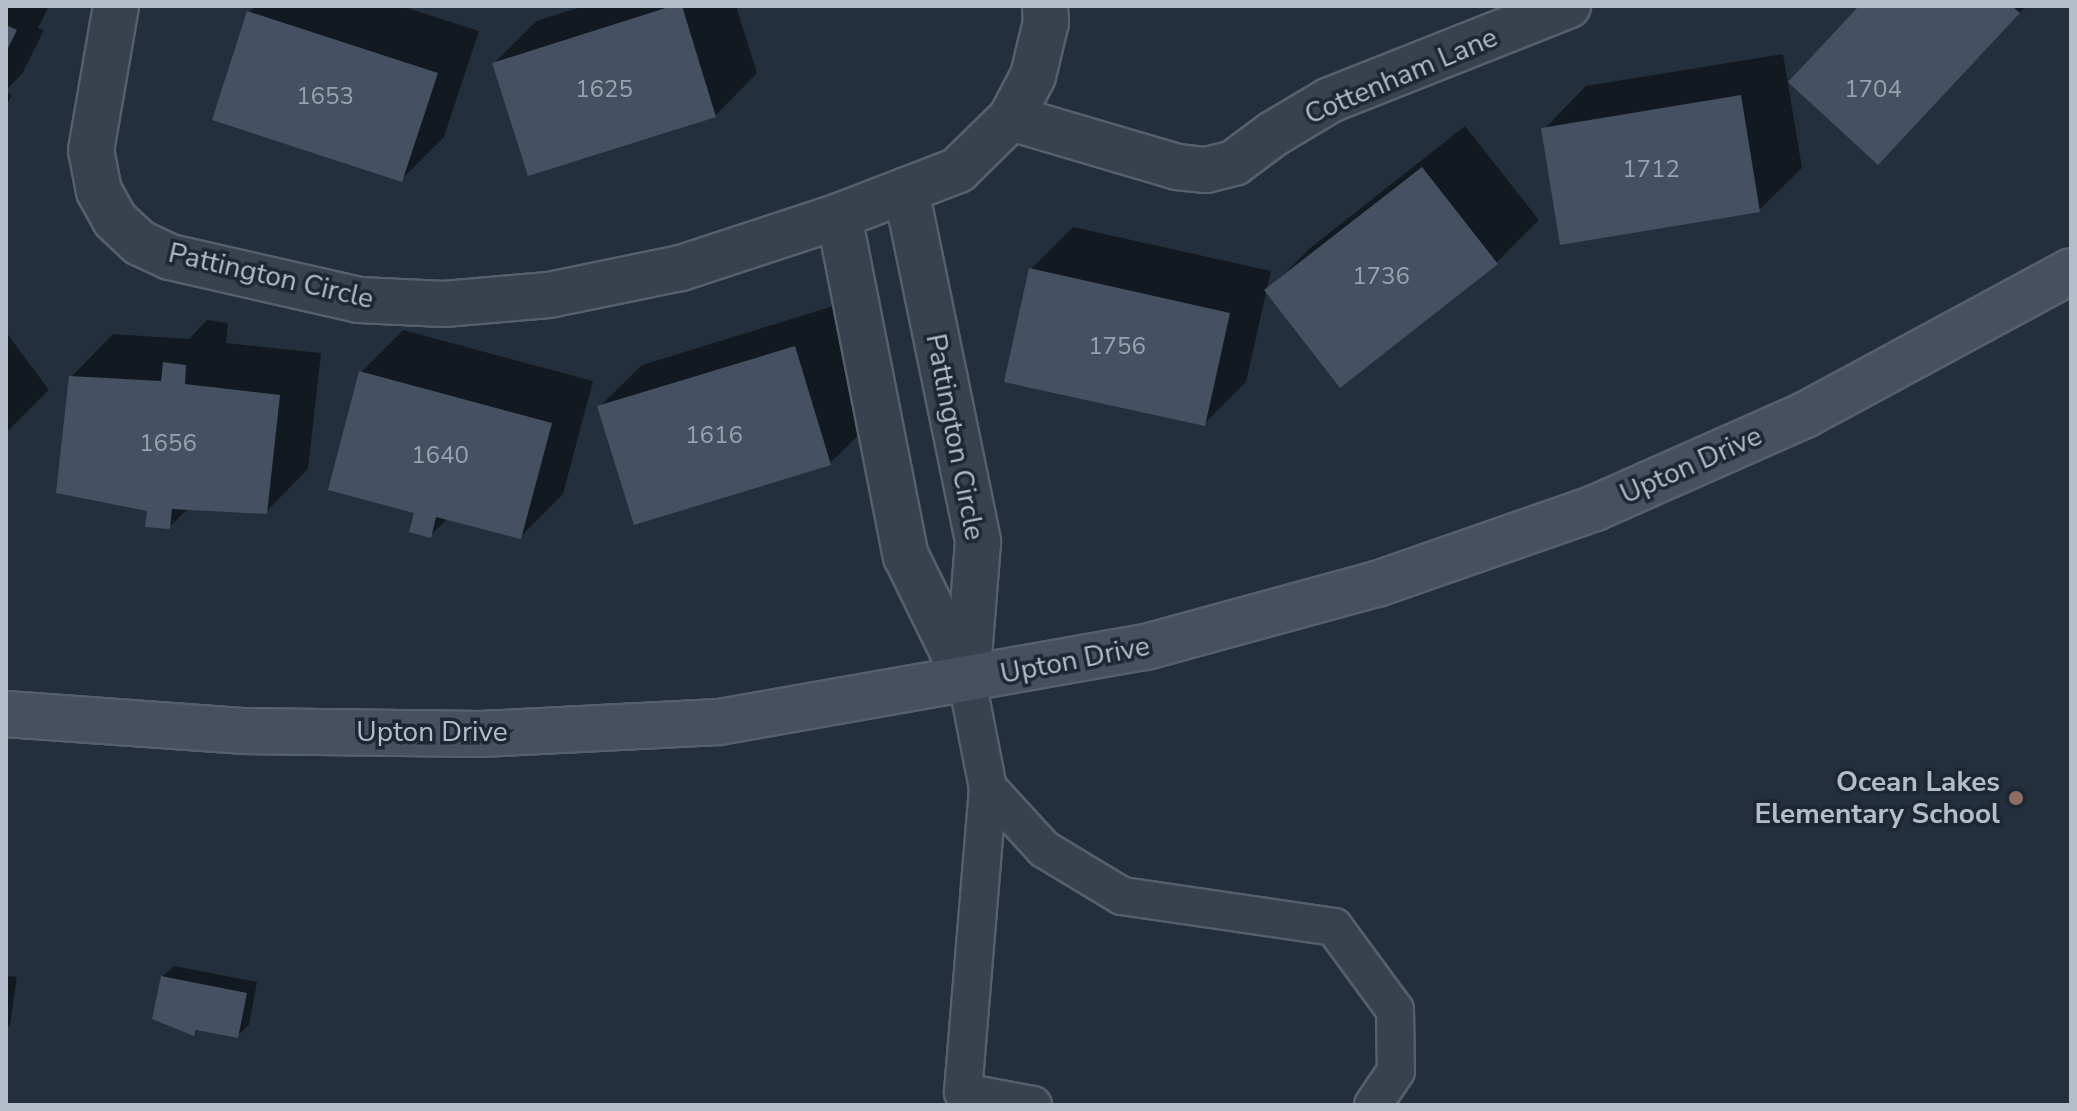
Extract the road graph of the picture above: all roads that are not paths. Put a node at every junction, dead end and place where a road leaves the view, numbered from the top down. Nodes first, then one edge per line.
1 (116, 6) edge
2 (1045, 6) edge
3 (1568, 6) edge
4 (1011, 118) junction
5 (906, 190) junction
6 (839, 216) junction
7 (2071, 271) edge
8 (967, 681) junction
9 (6, 714) edge
10 (988, 788) junction
11 (1033, 1105) edge
12 (1373, 1105) edge

1 - 6 street, Pattington Circle
2 - 4 street, Pattington Circle
3 - 4 street, Cottenham Lane
4 - 5 street, Pattington Circle
5 - 6 street, Pattington Circle
5 - 8 street, Pattington Circle
6 - 8 street
7 - 8 main road, Upton Drive
8 - 9 main road, Upton Drive
8 - 10 lane
10 - 11 lane
10 - 12 lane

